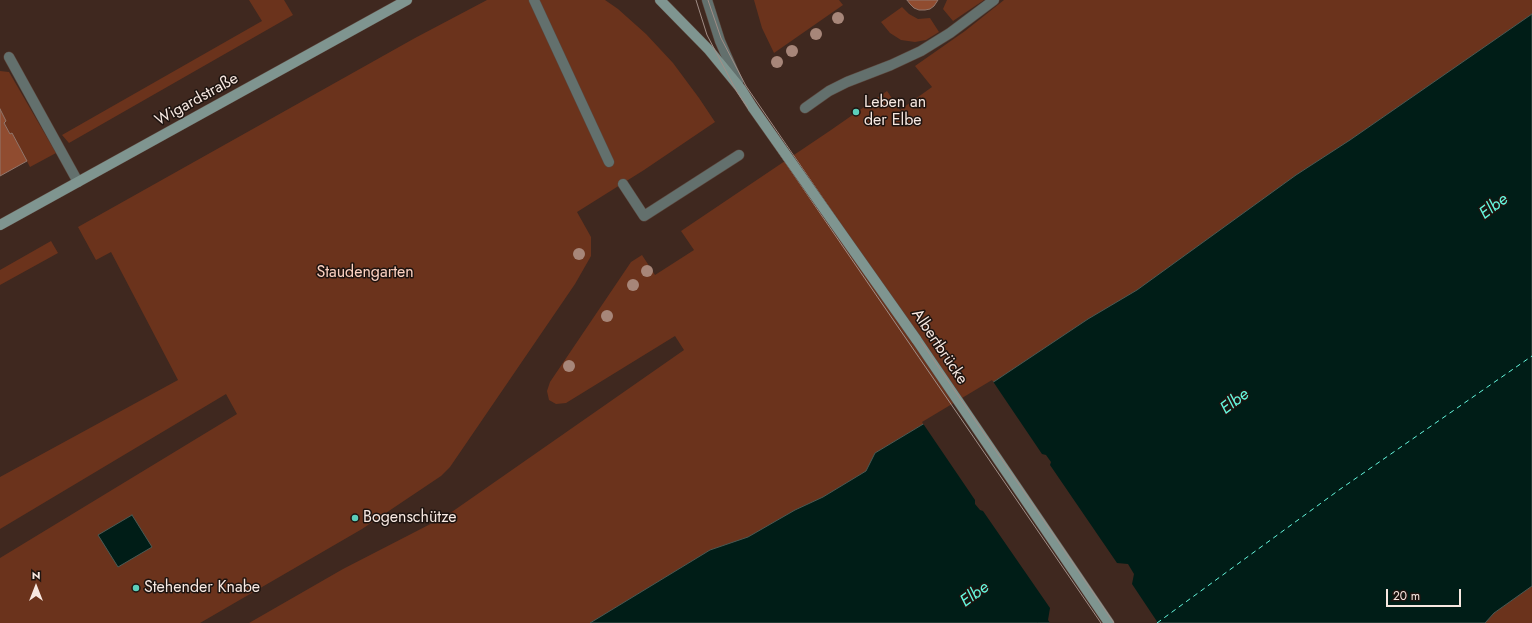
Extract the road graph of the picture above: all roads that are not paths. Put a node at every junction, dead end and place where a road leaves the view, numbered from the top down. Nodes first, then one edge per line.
1 (407, 0) edge
2 (534, 0) edge
3 (660, 0) edge
4 (706, 0) edge
5 (994, 0) edge
6 (9, 57) dead end
7 (741, 89) junction
8 (805, 108) dead end
9 (739, 154) dead end
10 (609, 162) dead end
11 (78, 182) junction
12 (623, 184) dead end
13 (0, 225) edge
14 (1110, 623) edge

1 - 11 main road, Wigardstraße
2 - 10 street
3 - 7 main road, Albertbrücke
4 - 7 street
5 - 8 street
6 - 11 street
7 - 14 main road, Albertbrücke, bridge
9 - 12 street
11 - 13 main road, Wigardstraße

